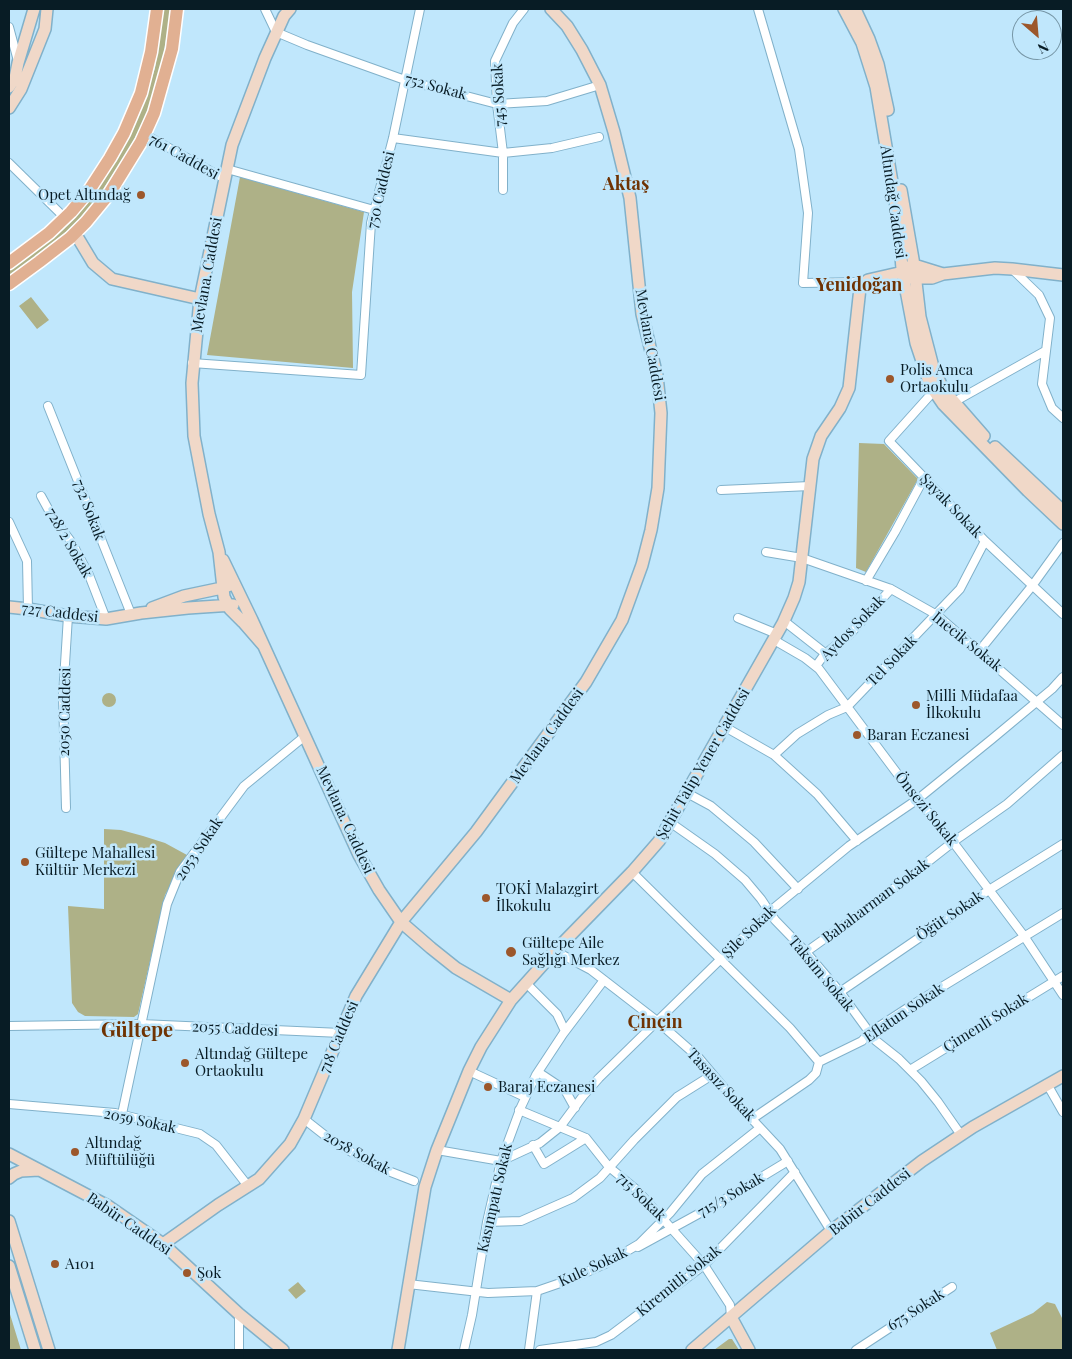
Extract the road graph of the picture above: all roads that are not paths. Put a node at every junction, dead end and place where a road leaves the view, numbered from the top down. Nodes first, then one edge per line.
1 (34, 9) edge
2 (47, 9) edge
3 (157, 9) edge
4 (177, 9) edge
5 (265, 9) edge
6 (290, 9) edge
7 (420, 9) edge
8 (524, 9) edge
9 (551, 9) edge
10 (758, 9) edge
11 (844, 9) edge
12 (855, 9) edge
13 (9, 27) edge
14 (276, 32) junction
15 (18, 63) junction
16 (405, 80) junction
17 (600, 85) junction
18 (9, 87) edge
19 (497, 104) junction
20 (9, 108) edge
21 (144, 134) junction
22 (599, 137) dead end
23 (393, 138) junction
24 (503, 154) junction
25 (9, 163) edge
26 (226, 174) junction
27 (503, 190) dead end
28 (374, 210) junction
29 (65, 218) junction
30 (74, 233) junction
31 (9, 264) edge
32 (914, 265) junction
33 (1012, 268) junction
34 (906, 274) junction
35 (943, 274) junction
36 (1063, 276) edge
37 (865, 282) junction
38 (9, 284) edge
39 (200, 299) junction
40 (1045, 351) junction
41 (192, 363) junction
42 (933, 392) junction
43 (954, 402) junction
44 (48, 406) dead end
45 (1063, 418) edge
46 (924, 478) junction
47 (810, 486) junction
48 (721, 490) dead end
49 (41, 496) dead end
50 (1063, 511) edge
51 (9, 522) edge
52 (1063, 524) edge
53 (985, 541) junction
54 (1063, 543) edge
55 (219, 552) junction
56 (766, 552) dead end
57 (802, 558) junction
58 (866, 580) junction
59 (234, 583) junction
60 (1032, 586) junction
61 (222, 588) junction
62 (891, 589) junction
63 (245, 604) junction
64 (227, 606) junction
65 (9, 608) edge
66 (28, 609) junction
67 (136, 614) junction
68 (937, 614) junction
69 (1063, 614) edge
70 (68, 616) junction
71 (738, 618) dead end
72 (106, 619) junction
73 (784, 621) junction
74 (775, 637) junction
75 (263, 645) junction
76 (980, 650) junction
77 (826, 654) junction
78 (816, 666) junction
79 (1063, 677) edge
80 (1038, 702) junction
81 (847, 706) junction
82 (1063, 725) edge
83 (724, 727) junction
84 (305, 736) junction
85 (774, 755) junction
86 (1063, 756) edge
87 (687, 793) junction
88 (918, 799) junction
89 (66, 808) dead end
90 (671, 823) junction
91 (857, 841) junction
92 (953, 842) junction
93 (1063, 844) edge
94 (632, 872) junction
95 (798, 889) junction
96 (989, 890) junction
97 (769, 912) junction
98 (1063, 913) edge
99 (401, 922) junction
100 (1024, 936) junction
101 (555, 951) junction
102 (806, 952) junction
103 (721, 959) junction
104 (1063, 976) edge
105 (604, 980) junction
106 (1055, 981) junction
107 (526, 983) junction
108 (840, 992) junction
109 (1063, 994) edge
110 (511, 1000) junction
111 (657, 1021) junction
112 (141, 1024) junction
113 (9, 1026) edge
114 (565, 1031) junction
115 (341, 1033) junction
116 (869, 1033) junction
117 (819, 1062) junction
118 (910, 1070) junction
119 (469, 1071) junction
120 (538, 1072) junction
121 (712, 1075) junction
122 (1063, 1076) edge
123 (1048, 1084) junction
124 (525, 1097) junction
125 (9, 1104) edge
126 (575, 1108) junction
127 (520, 1110) junction
128 (1063, 1112) edge
129 (122, 1114) junction
130 (752, 1119) junction
131 (304, 1120) junction
132 (560, 1127) junction
133 (760, 1128) junction
134 (961, 1135) junction
135 (586, 1138) junction
136 (532, 1145) junction
137 (437, 1150) junction
138 (9, 1154) edge
139 (501, 1161) junction
140 (788, 1161) junction
141 (609, 1167) junction
142 (41, 1170) junction
143 (795, 1172) junction
144 (9, 1178) edge
145 (414, 1181) dead end
146 (248, 1186) junction
147 (664, 1219) junction
148 (9, 1221) edge
149 (487, 1222) junction
150 (673, 1229) junction
151 (832, 1231) junction
152 (163, 1244) junction
153 (625, 1252) junction
154 (704, 1265) junction
155 (9, 1266) edge
156 (408, 1284) junction
157 (952, 1286) dead end
158 (537, 1291) junction
159 (475, 1292) junction
160 (239, 1314) junction
161 (731, 1317) junction
162 (36, 1350) edge
163 (49, 1350) edge
164 (239, 1350) edge
165 (283, 1350) edge
166 (398, 1350) edge
167 (464, 1350) edge
168 (529, 1350) edge
169 (540, 1350) edge
170 (692, 1350) edge
171 (749, 1350) edge
172 (856, 1350) edge

1 - 15 street
2 - 20 street
3 - 29 main road
4 - 21 main road
5 - 14 street
6 - 14 street, Mevlana. Caddesi
7 - 16 street, 750 Caddesi
8 - 19 street, 745 Sokak
9 - 17 street, Mevlana Caddesi
10 - 37 street
11 - 34 street, Altındağ Caddesi
12 - 32 street, Altındağ Caddesi
13 - 15 street
14 - 16 street, 752 Sokak
14 - 26 street, Mevlana. Caddesi
15 - 18 street
16 - 19 street, 752 Sokak
16 - 23 street, 750 Caddesi
17 - 19 street, 752 Sokak
17 - 99 street, Mevlana Caddesi
19 - 24 street, 745 Sokak
21 - 26 street, 761 Caddesi
21 - 30 main road
22 - 24 street
23 - 24 street
23 - 28 street, 750 Caddesi
24 - 27 street, 745 Sokak
25 - 29 street
26 - 28 street, 761 Caddesi
26 - 39 street, Mevlana. Caddesi
28 - 41 street, 750 Caddesi
29 - 31 main road
30 - 38 main road
30 - 39 street
32 - 34 street
32 - 35 street
33 - 35 street
33 - 36 street
33 - 40 street
34 - 35 street
34 - 37 street
34 - 42 street, Altındağ Caddesi
34 - 43 street, Altındağ Caddesi
37 - 47 street, Şehit Talip Yener Caddesi
39 - 41 street, Mevlana. Caddesi
40 - 43 street
40 - 45 street
41 - 55 street, Mevlana. Caddesi
42 - 46 street, Şayak Sokak
42 - 52 street, Altındağ Caddesi
43 - 50 street, Altındağ Caddesi
44 - 67 street, 732 Sokak
46 - 53 street, Şayak Sokak
46 - 58 street
47 - 48 street
47 - 57 street, Şehit Talip Yener Caddesi
49 - 72 street, 728/2 Sokak
51 - 66 street
53 - 60 street, Şayak Sokak
53 - 68 street, Tel Sokak
54 - 60 street
55 - 59 street, Mevlana. Caddesi
55 - 61 street, Mevlana. Caddesi
56 - 57 street, İnecik Sokak
57 - 58 street, İnecik Sokak
57 - 73 street, Şehit Talip Yener Caddesi
58 - 62 street, İnecik Sokak
59 - 61 street, 727 Caddesi
59 - 63 street, Mevlana. Caddesi
60 - 69 street, Şayak Sokak
60 - 76 street
61 - 64 street, Mevlana. Caddesi
61 - 67 street, 727 Caddesi
62 - 68 street, İnecik Sokak
62 - 77 street, Aydos Sokak
63 - 64 street, 727 Caddesi
63 - 75 street, Mevlana. Caddesi
64 - 67 street, 727 Caddesi
64 - 75 street, Mevlana. Caddesi
65 - 66 street, 727 Caddesi
66 - 70 street, 727 Caddesi
67 - 72 street, 727 Caddesi
68 - 76 street, İnecik Sokak
68 - 81 street, Tel Sokak
70 - 72 street, 727 Caddesi
70 - 89 street, 2050 Caddesi
71 - 74 street, Önsezi Sokak
73 - 74 street, Şehit Talip Yener Caddesi
73 - 77 street
74 - 78 street, Önsezi Sokak
74 - 83 street, Şehit Talip Yener Caddesi
75 - 84 street, Mevlana. Caddesi
76 - 80 street, İnecik Sokak
77 - 78 street, Aydos Sokak
78 - 81 street, Önsezi Sokak
79 - 80 street, Şile Sokak
80 - 82 street, İnecik Sokak
80 - 88 street, Şile Sokak
81 - 85 street, Tel Sokak
81 - 88 street, Önsezi Sokak
83 - 85 street
83 - 87 street, Şehit Talip Yener Caddesi
84 - 99 street, Mevlana. Caddesi
84 - 112 street, 2053 Sokak
85 - 91 street
86 - 92 street, Babaharman Sokak
87 - 90 street, Şehit Talip Yener Caddesi
87 - 95 street
88 - 91 street, Şile Sokak
88 - 92 street, Önsezi Sokak
90 - 94 street, Şehit Talip Yener Caddesi
90 - 97 street, Taksim Sokak
91 - 95 street, Şile Sokak
92 - 96 street, Önsezi Sokak
92 - 102 street, Babaharman Sokak
93 - 96 street, Öğüt Sokak
94 - 101 street, Şehit Talip Yener Caddesi
94 - 103 street
95 - 97 street, Şile Sokak
96 - 100 street, Önsezi Sokak
96 - 108 street, Öğüt Sokak
97 - 102 street, Taksim Sokak
97 - 103 street, Şile Sokak
98 - 100 street, Eflatun Sokak
99 - 110 street, Mevlana. Caddesi
99 - 115 street, 718 Caddesi
100 - 106 street, Önsezi Sokak
100 - 116 street, Eflatun Sokak
101 - 105 street, Tasasız Sokak
101 - 107 street, Şehit Talip Yener Caddesi
102 - 108 street, Taksim Sokak
103 - 111 street, Şile Sokak
103 - 117 street
104 - 106 street, Çimenli Sokak
105 - 111 street, Tasasız Sokak
105 - 114 street, Kasımpatı Sokak
106 - 109 street, Önsezi Sokak
106 - 118 street, Çimenli Sokak
107 - 110 street, Şehit Talip Yener Caddesi
107 - 114 street
108 - 116 street, Taksim Sokak
110 - 119 street, Şehit Talip Yener Caddesi
111 - 121 street, Tasasız Sokak
111 - 126 street, Şile Sokak
112 - 113 street, 2055 Caddesi
112 - 115 street, 2055 Caddesi
112 - 129 street, 2053 Sokak
114 - 120 street, Kasımpatı Sokak
115 - 131 street, 718 Caddesi
116 - 117 street, Eflatun Sokak
116 - 118 street, Taksim Sokak
117 - 130 street
118 - 134 street, Taksim Sokak
119 - 124 street
119 - 137 street, Şehit Talip Yener Caddesi
120 - 124 street, Kasımpatı Sokak
120 - 126 street
121 - 130 street, Tasasız Sokak
121 - 141 street
122 - 123 street, Babür Caddesi
123 - 128 street
123 - 134 street, Babür Caddesi
124 - 127 street, Kasımpatı Sokak
125 - 129 street, 2059 Sokak
126 - 132 street, Şile Sokak
127 - 132 street, 715 Sokak
127 - 139 street, Kasımpatı Sokak
129 - 146 street, 2059 Sokak
130 - 133 street, Tasasız Sokak
131 - 145 street, 2058 Sokak
131 - 146 street, 718 Caddesi
132 - 135 street, 715 Sokak
132 - 136 street, Şile Sokak
133 - 140 street, Tasasız Sokak
133 - 147 street, Kule Sokak
134 - 151 street, Babür Caddesi
135 - 136 street
135 - 141 street, 715 Sokak
136 - 139 street, Şile Sokak
137 - 139 street
137 - 156 street, Şehit Talip Yener Caddesi
138 - 142 street, Babür Caddesi
139 - 149 street, Kasımpatı Sokak
140 - 143 street, Tasasız Sokak
140 - 150 street, 715/3 Sokak
141 - 147 street, 715 Sokak
141 - 149 street
142 - 144 street
142 - 152 street, Babür Caddesi
143 - 151 street, Tasasız Sokak
143 - 154 street, Kiremitli Sokak
146 - 152 street, 718 Caddesi
147 - 150 street, 715 Sokak
147 - 153 street, Kule Sokak
148 - 163 street
149 - 159 street, Kasımpatı Sokak
150 - 153 street, 715/3 Sokak
150 - 154 street, 715 Sokak
151 - 161 street, Babür Caddesi
152 - 160 street, Babür Caddesi
153 - 158 street, Kule Sokak
154 - 161 street, 715 Sokak
154 - 169 street, Kiremitli Sokak
155 - 162 street
156 - 159 street, Kule Sokak
156 - 166 street, Şehit Talip Yener Caddesi
157 - 172 street, 675 Sokak
158 - 159 street, Kule Sokak
158 - 168 street
159 - 167 street, Kasımpatı Sokak
160 - 164 street
160 - 165 street, Babür Caddesi
161 - 170 street, Babür Caddesi
161 - 171 street

